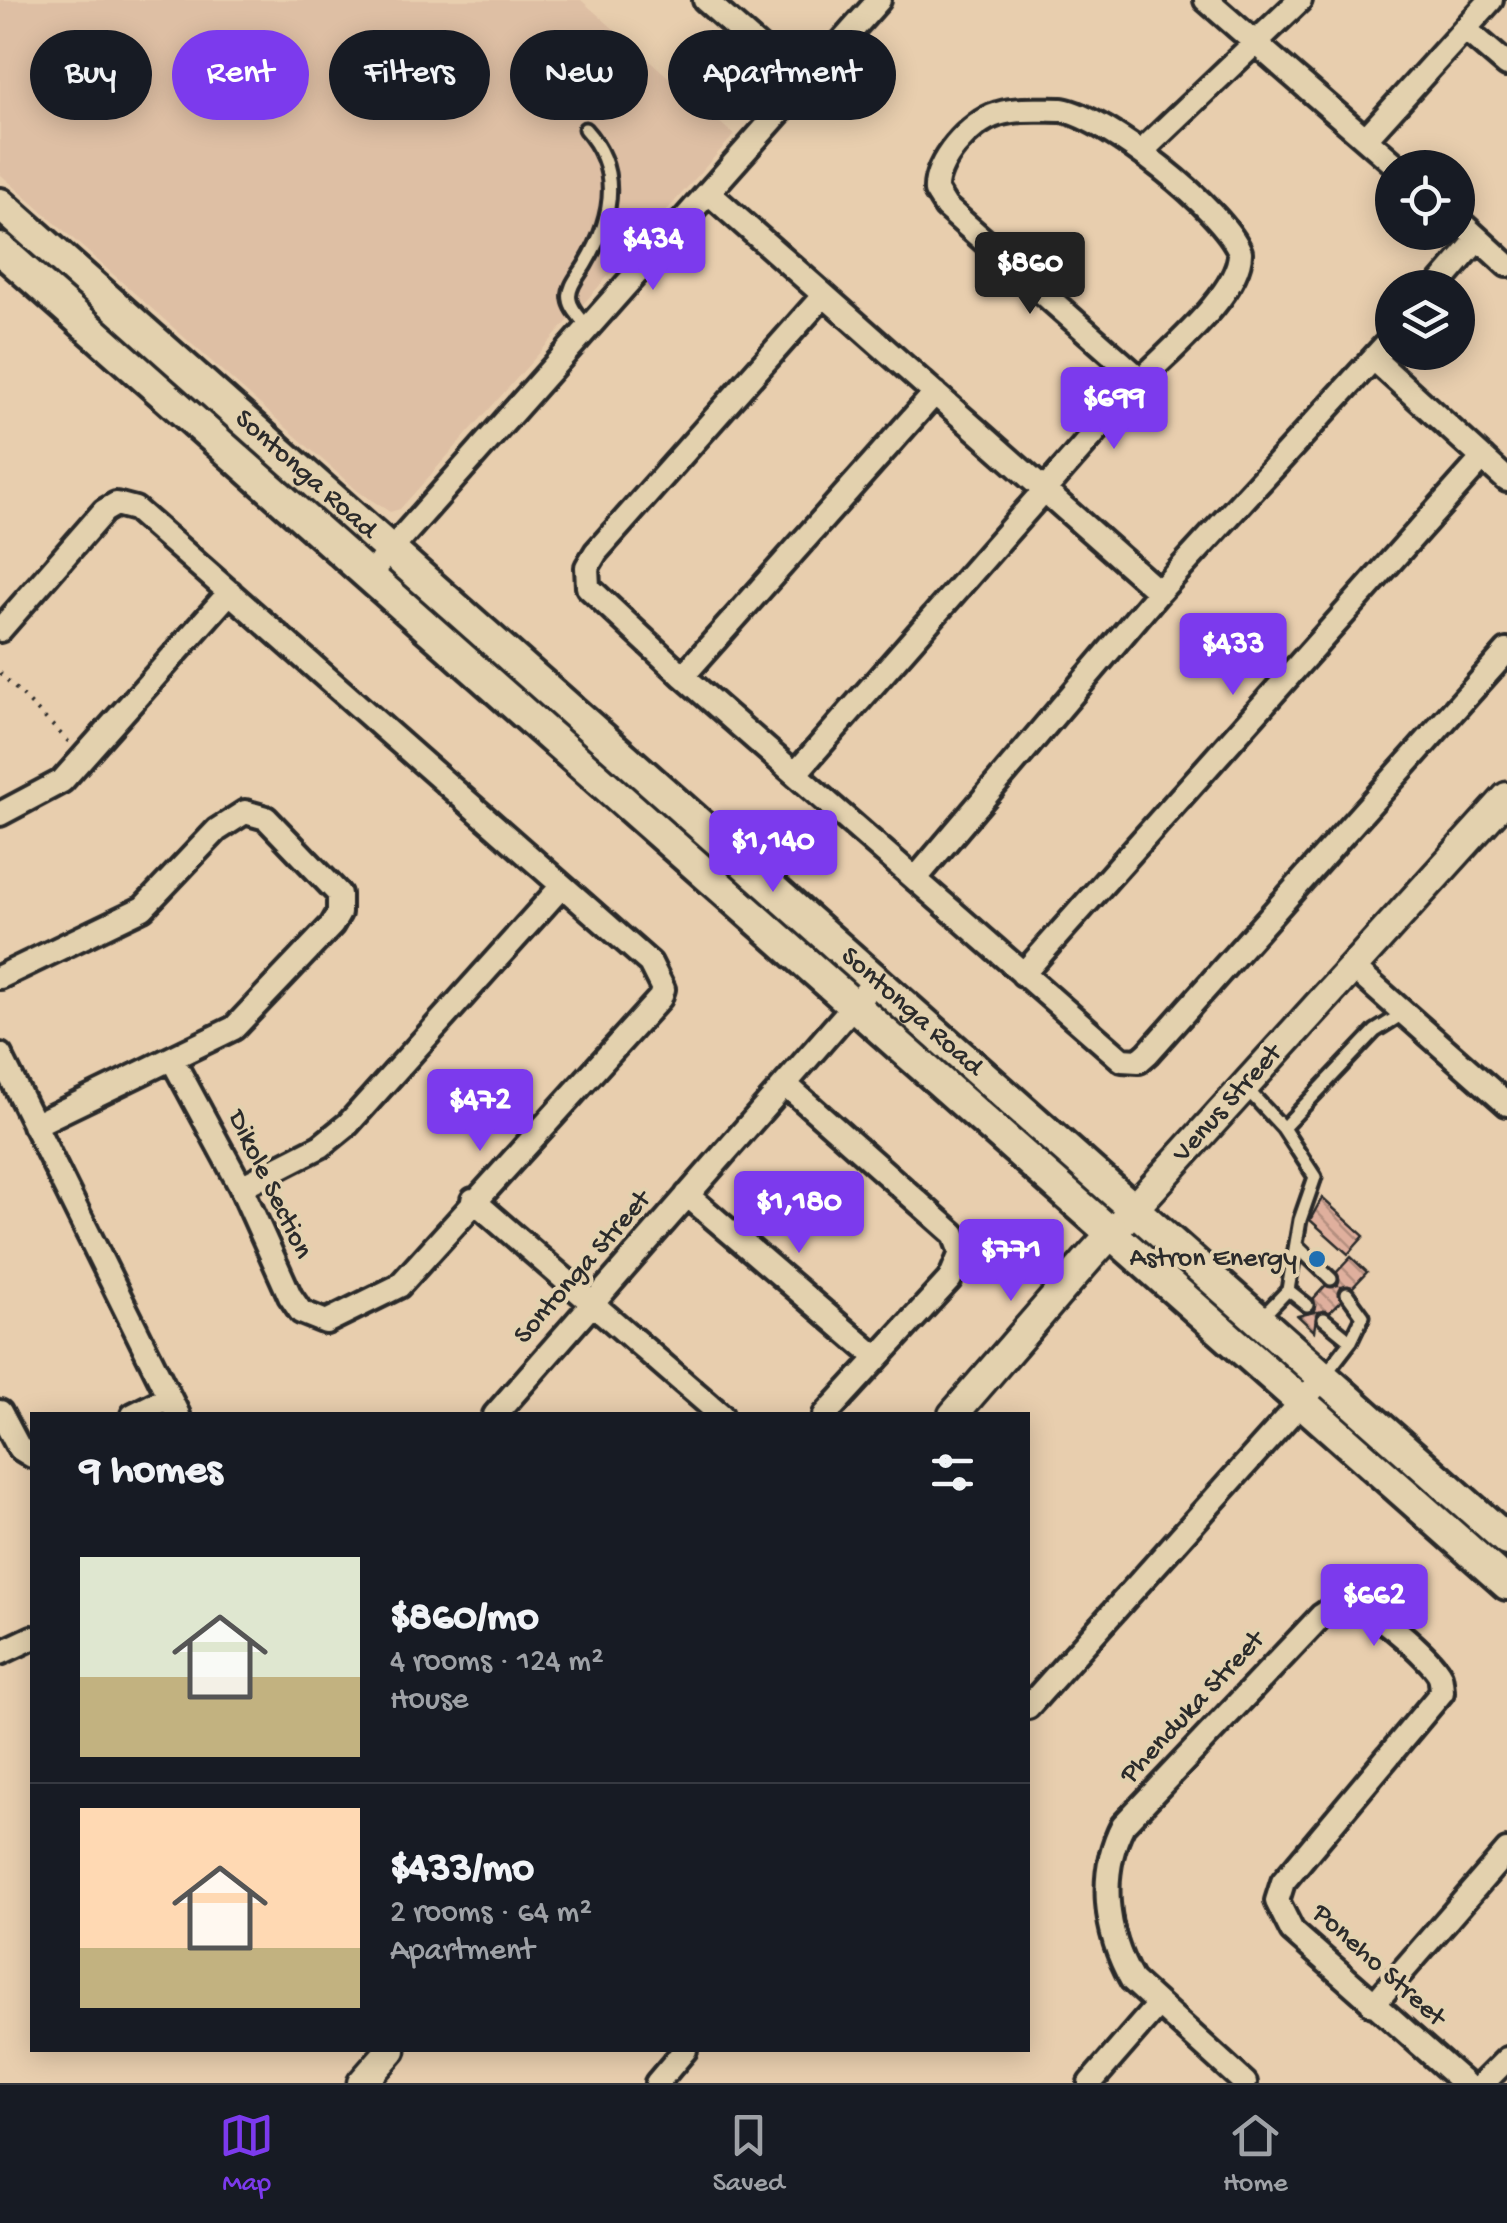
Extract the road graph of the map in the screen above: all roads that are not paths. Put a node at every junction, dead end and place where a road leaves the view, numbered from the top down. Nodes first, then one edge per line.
1 (705, 0) edge
2 (879, 0) edge
3 (1206, 0) edge
4 (1300, 0) edge
5 (1491, 0) edge
6 (1465, 29) junction
7 (739, 30) edge
8 (852, 30) edge
9 (1255, 41) junction
10 (1507, 66) edge
11 (773, 120) edge
12 (585, 129) dead end
13 (1366, 138) junction
14 (1379, 150) edge
15 (1141, 152) junction
16 (709, 193) junction
17 (0, 204) edge
18 (1475, 235) edge
19 (1478, 238) junction
20 (0, 249) edge
21 (1507, 265) edge
22 (1451, 270) edge
23 (824, 295) junction
24 (587, 327) junction
25 (1374, 359) joint
26 (1141, 380) junction
27 (935, 393) junction
28 (1482, 458) junction
29 (1507, 480) edge
30 (1047, 491) junction
31 (390, 552) junction
32 (366, 576) junction
33 (230, 592) junction
34 (1159, 592) junction
35 (0, 630) edge
36 (1507, 651) edge
37 (683, 676) junction
38 (795, 774) junction
39 (1507, 797) edge
40 (0, 814) edge
41 (916, 876) junction
42 (562, 886) junction
43 (1351, 966) junction
44 (1022, 974) junction
45 (0, 977) edge
46 (876, 980) junction
47 (854, 1006) junction
48 (1404, 1013) junction
49 (0, 1055) edge
50 (172, 1059) junction
51 (785, 1084) junction
52 (1245, 1087) junction
53 (1507, 1104) edge
54 (34, 1125) junction
55 (1283, 1128) junction
56 (241, 1188) junction
57 (688, 1195) junction
58 (473, 1200) junction
59 (1135, 1207) junction
60 (1113, 1232) junction
61 (1298, 1247) junction
62 (1331, 1279) dead end
63 (1288, 1290) junction
64 (1347, 1294) dead end
65 (591, 1304) junction
66 (1307, 1306) dead end
67 (1259, 1320) junction
68 (1324, 1320) dead end
69 (1351, 1341) junction
70 (876, 1357) junction
71 (1323, 1378) junction
72 (1302, 1401) junction
73 (174, 1406) edge
74 (0, 1412) edge
75 (147, 1412) edge
76 (497, 1412) edge
77 (717, 1412) edge
78 (828, 1412) edge
79 (956, 1412) edge
80 (30, 1455) edge
81 (1507, 1540) edge
82 (1507, 1584) edge
83 (30, 1639) edge
84 (0, 1654) edge
85 (1030, 1705) edge
86 (1507, 1851) edge
87 (1283, 1882) joint
88 (1373, 2005) junction
89 (1157, 2006) junction
90 (389, 2052) edge
91 (684, 2052) edge
92 (1507, 2059) edge
93 (362, 2083) edge
94 (657, 2083) edge
95 (1090, 2083) edge
96 (1245, 2083) edge
97 (1464, 2083) edge
98 (1484, 2083) edge

1 - 7 street
2 - 8 street
3 - 9 street
4 - 9 street
5 - 6 street
6 - 10 street
6 - 13 street
9 - 13 street
9 - 15 street
11 - 16 street
12 - 24 lane
13 - 14 street
15 - 26 street
15 - 26 street
16 - 23 street
16 - 24 street
17 - 31 main road, Sontonga Road
18 - 19 street
19 - 21 street
19 - 22 street
20 - 32 main road, Sontonga Road
23 - 27 street
23 - 37 street
24 - 31 street
25 - 28 street
25 - 34 street
26 - 30 street
27 - 30 street
27 - 37 street
28 - 29 street
28 - 44 street
30 - 34 street
30 - 38 street
31 - 32 street
31 - 46 main road, Sontonga Road
32 - 47 main road, Sontonga Road
33 - 35 street
33 - 40 street
33 - 42 street
34 - 41 street
36 - 44 street
37 - 38 street
38 - 41 street
39 - 43 street, Venus Street
41 - 44 street
42 - 56 street
42 - 58 street
43 - 48 street
43 - 52 street, Venus Street
45 - 50 street
46 - 47 street, Sontonga Street
46 - 59 main road, Sontonga Road
47 - 51 street, Sontonga Street
47 - 60 main road, Sontonga Road
48 - 53 street
48 - 55 lane
49 - 54 street
50 - 54 street
50 - 56 street, Dikole Section
51 - 57 street, Sontonga Street
51 - 70 street
52 - 55 lane
52 - 59 street, Venus Street
54 - 73 street
55 - 61 lane
56 - 58 street, Dikole Section
57 - 65 street, Sontonga Street
57 - 70 street
58 - 65 street
59 - 60 street, Venus Street
59 - 67 main road, Sontonga Road
60 - 72 main road, Sontonga Road
60 - 79 street, Venus Street
61 - 62 lane
61 - 63 lane
63 - 66 lane
63 - 67 lane
64 - 69 lane
65 - 76 street, Sontonga Street
65 - 77 street
67 - 71 main road, Sontonga Road
68 - 69 lane
69 - 71 lane
70 - 78 street
71 - 72 street
71 - 81 main road, Sontonga Road
72 - 82 main road, Sontonga Road
72 - 85 street
73 - 75 street
74 - 80 street
83 - 84 street
86 - 88 street
87 - 88 street, Poneho Street
87 - 89 street, Phenduka Street
88 - 97 street, Poneho Street
89 - 95 street
89 - 96 street, Phenduka Street
90 - 93 street
91 - 94 street
92 - 98 street

